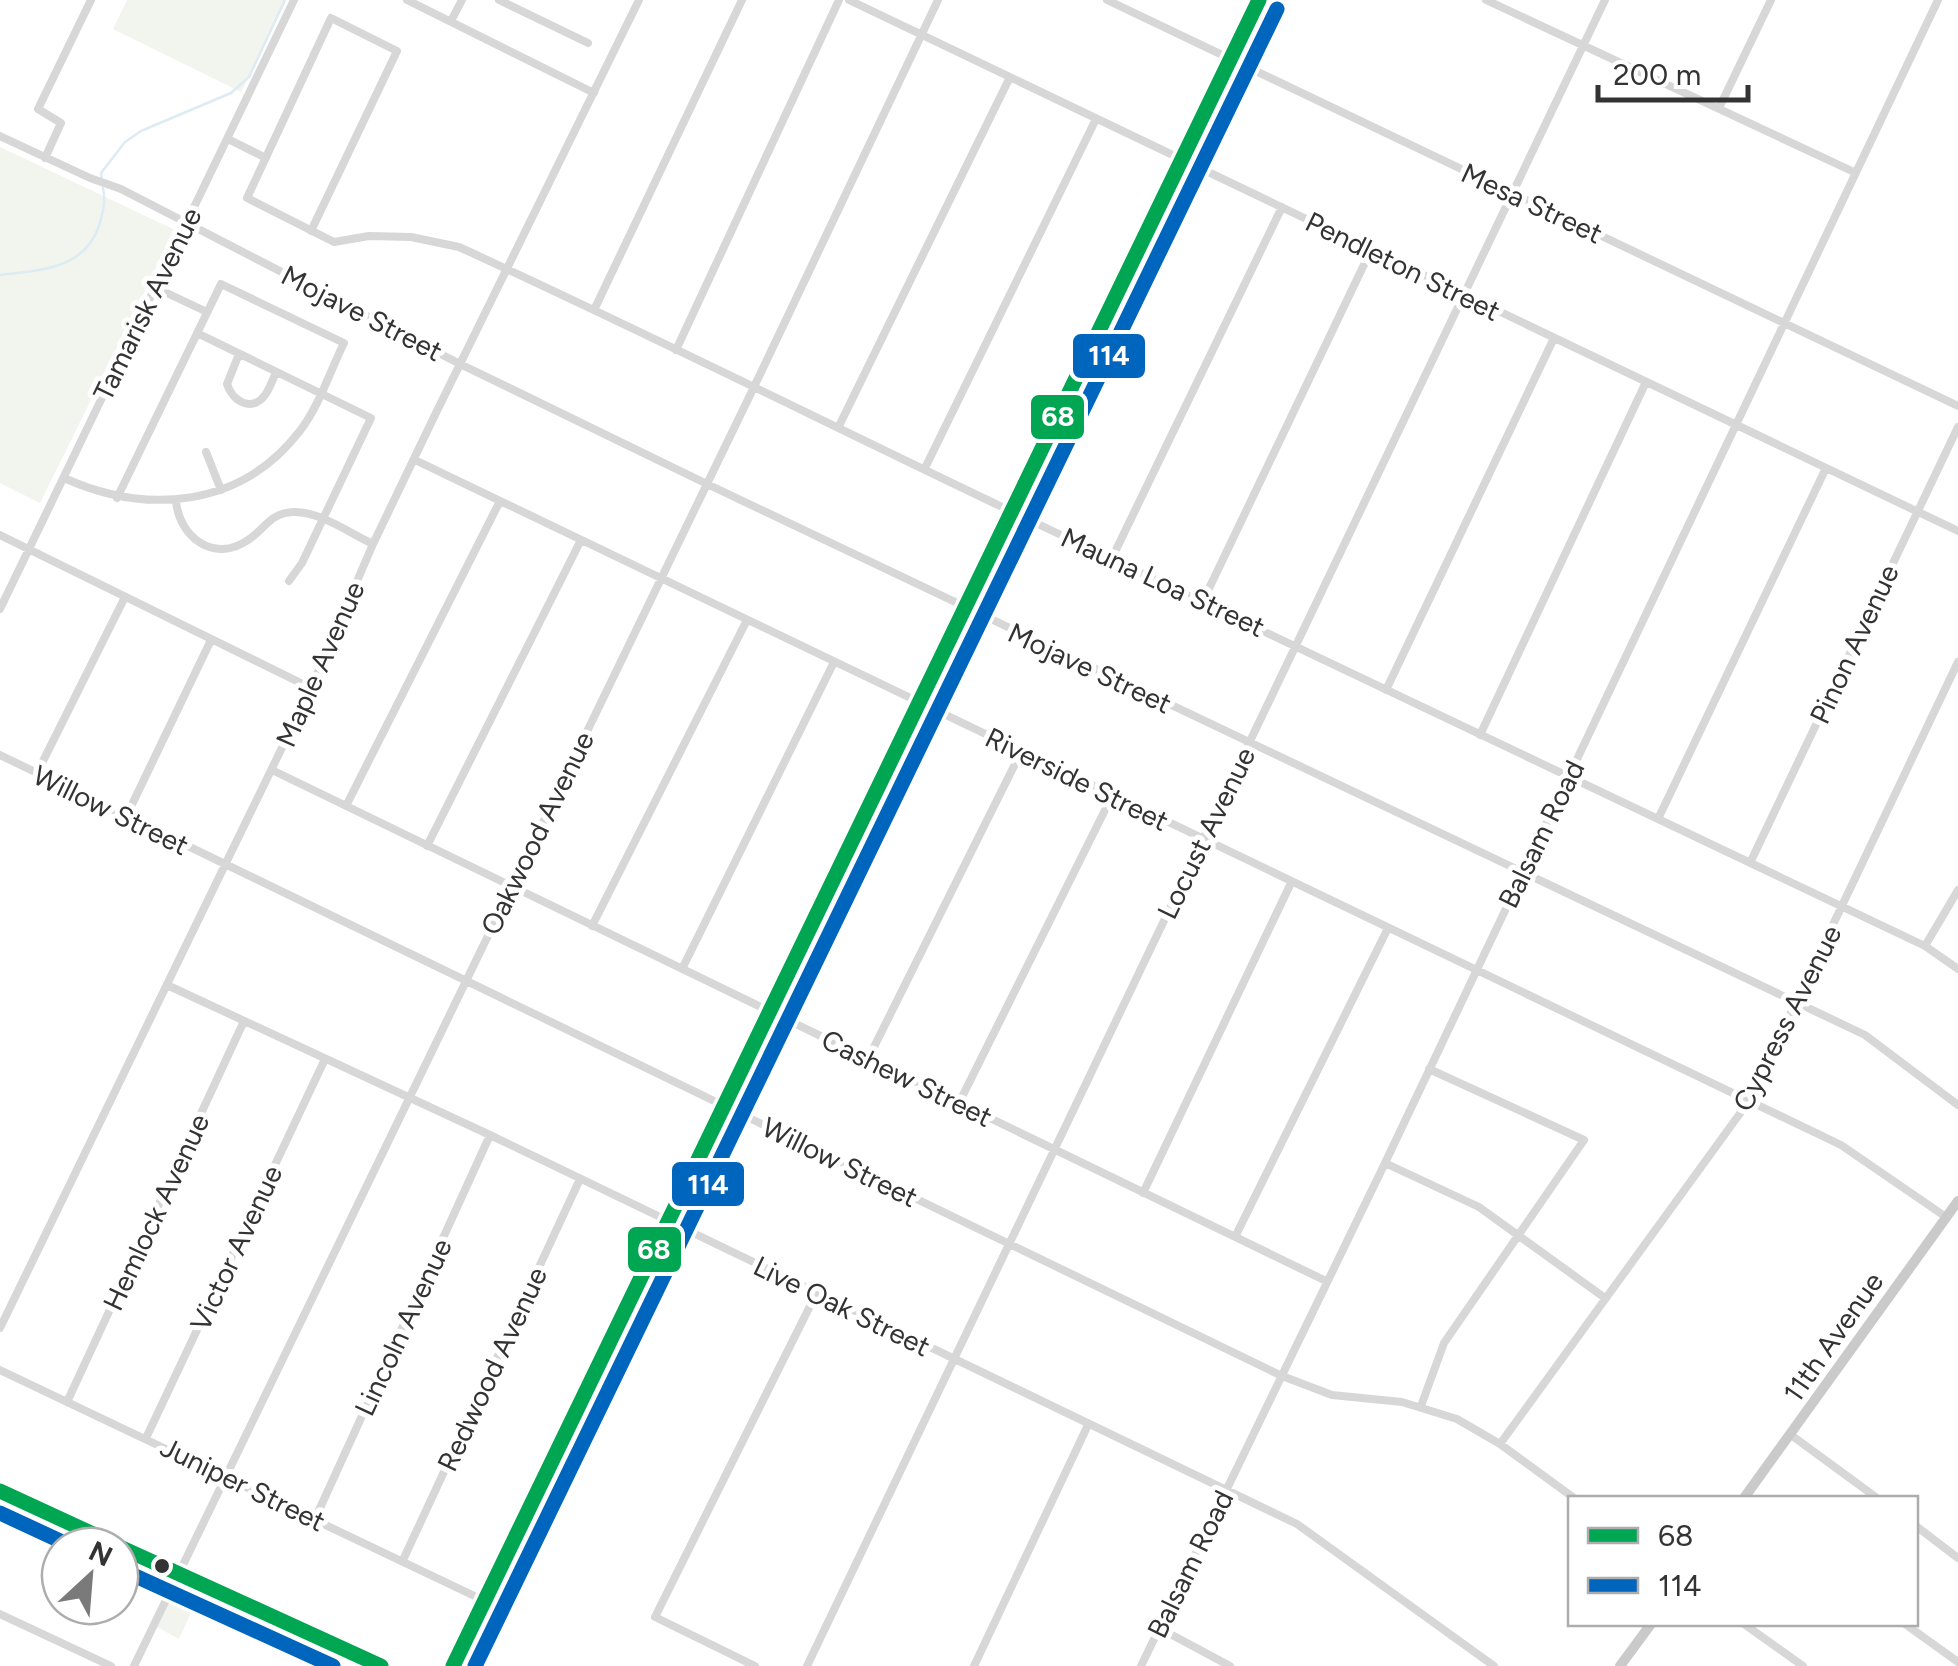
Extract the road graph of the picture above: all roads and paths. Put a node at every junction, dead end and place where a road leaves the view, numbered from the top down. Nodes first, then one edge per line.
1 (91, 0) edge
2 (294, 0) edge
3 (407, 0) edge
4 (462, 0) edge
5 (499, 0) edge
6 (640, 0) edge
7 (742, 0) edge
8 (839, 0) edge
9 (849, 0) edge
10 (938, 0) edge
11 (1107, 0) edge
12 (1260, 0) edge
13 (1486, 0) edge
14 (1605, 0) edge
15 (1770, 0) edge
16 (1938, 0) edge
17 (451, 21) junction
18 (920, 34) junction
19 (588, 42) dead end
20 (1583, 45) junction
21 (1230, 60) junction
22 (1010, 77) junction
23 (594, 93) junction
24 (1719, 108) junction
25 (1096, 118) junction
26 (0, 136) edge
27 (228, 139) junction
28 (44, 158) junction
29 (266, 158) junction
30 (1183, 160) junction
31 (1854, 172) junction
32 (1511, 193) junction
33 (1282, 208) junction
34 (186, 221) junction
35 (311, 230) junction
36 (1371, 250) junction
37 (508, 269) junction
38 (154, 287) junction
39 (1463, 294) junction
40 (594, 310) junction
41 (207, 312) junction
42 (1785, 323) junction
43 (197, 333) junction
44 (1554, 338) junction
45 (676, 350) junction
46 (239, 354) junction
47 (460, 364) junction
48 (276, 372) junction
49 (1646, 382) junction
50 (754, 387) junction
51 (320, 392) junction
52 (1958, 406) edge
53 (1736, 425) junction
54 (1958, 426) edge
55 (838, 428) junction
56 (206, 452) dead end
57 (415, 460) junction
58 (925, 468) junction
59 (1826, 468) junction
60 (64, 478) junction
61 (705, 483) junction
62 (221, 490) junction
63 (117, 498) junction
64 (176, 501) junction
65 (500, 501) junction
66 (1013, 512) junction
67 (1916, 512) junction
68 (322, 519) junction
69 (1958, 531) edge
70 (0, 536) edge
71 (580, 540) junction
72 (373, 544) junction
73 (28, 549) junction
74 (1112, 558) junction
75 (660, 578) junction
76 (289, 581) dead end
77 (125, 597) junction
78 (1203, 601) junction
79 (0, 609) edge
80 (966, 610) junction
81 (747, 620) junction
82 (211, 640) junction
83 (1295, 643) junction
84 (834, 662) junction
85 (1958, 662) edge
86 (312, 688) junction
87 (1386, 690) junction
88 (920, 704) junction
89 (1480, 735) junction
90 (1249, 744) junction
91 (1021, 752) junction
92 (0, 755) edge
93 (272, 770) junction
94 (36, 773) junction
95 (1570, 775) junction
96 (1112, 796) junction
97 (346, 806) junction
98 (126, 817) junction
99 (1658, 819) junction
100 (1203, 840) junction
101 (427, 846) junction
102 (1750, 863) junction
103 (224, 866) junction
104 (1521, 873) junction
105 (1291, 883) junction
106 (512, 886) junction
107 (1958, 890) edge
108 (1842, 907) junction
109 (592, 926) junction
110 (1388, 928) junction
111 (1925, 946) junction
112 (682, 969) junction
113 (1958, 970) edge
114 (1476, 972) junction
115 (464, 982) junction
116 (168, 985) junction
117 (1797, 1005) junction
118 (771, 1012) junction
119 (244, 1021) junction
120 (325, 1059) junction
121 (868, 1059) junction
122 (1429, 1069) junction
123 (408, 1098) junction
124 (1749, 1101) junction
125 (959, 1103) junction
126 (1958, 1104) edge
127 (725, 1107) junction
128 (490, 1135) junction
129 (1055, 1150) junction
130 (1386, 1163) junction
131 (580, 1179) junction
132 (1144, 1192) junction
133 (1958, 1201) edge
134 (1946, 1217) junction
135 (669, 1223) junction
136 (1518, 1236) junction
137 (1235, 1237) junction
138 (1009, 1244) junction
139 (1326, 1281) junction
140 (816, 1294) junction
141 (1605, 1298) junction
142 (0, 1328) edge
143 (953, 1359) junction
144 (0, 1370) edge
145 (1282, 1376) junction
146 (68, 1402) junction
147 (1421, 1406) junction
148 (1088, 1425) junction
149 (1791, 1435) junction
150 (146, 1438) junction
151 (1500, 1444) junction
152 (225, 1475) junction
153 (1225, 1490) junction
154 (0, 1491) edge
155 (1571, 1496) edge
156 (1745, 1496) edge
157 (1875, 1496) edge
158 (315, 1519) junction
159 (76, 1526) edge
160 (1918, 1528) edge
161 (140, 1556) edge
162 (1958, 1558) edge
163 (403, 1560) junction
164 (178, 1573) junction
165 (485, 1600) junction
166 (0, 1614) edge
167 (1650, 1626) edge
168 (1747, 1626) edge
169 (1909, 1626) edge
170 (1159, 1628) junction
171 (1958, 1662) edge
172 (111, 1666) edge
173 (134, 1666) edge
174 (381, 1666) edge
175 (453, 1666) edge
176 (756, 1666) edge
177 (807, 1666) edge
178 (974, 1666) edge
179 (1141, 1666) edge
180 (1230, 1666) edge
181 (1494, 1666) edge
182 (1620, 1666) edge
183 (1802, 1666) edge

1 - 28 street
2 - 27 street, Tamarisk Avenue
3 - 17 street
4 - 17 street
5 - 19 street
6 - 23 street, Maple Avenue
7 - 40 street
8 - 45 street
9 - 18 street, Pendleton Street
10 - 18 street, Oakwood Avenue
11 - 21 street, Mesa Street
12 - 21 street
13 - 20 street
14 - 20 street, Locust Avenue
15 - 24 street
16 - 31 street, Balsam Road
17 - 23 street
18 - 22 street, Pendleton Street
18 - 50 street, Oakwood Avenue
20 - 24 street
20 - 32 street, Locust Avenue
21 - 30 street
21 - 32 street, Mesa Street
22 - 25 street, Pendleton Street
22 - 55 street
23 - 37 street, Maple Avenue
24 - 31 street
25 - 30 street, Pendleton Street
25 - 58 street
26 - 28 street, Mojave Street
27 - 29 street
27 - 34 street, Tamarisk Avenue
28 - 34 street, Mojave Street
29 - 35 street, Mauna Loa Street
29 - 35 street
30 - 33 street, Pendleton Street
30 - 66 street
31 - 42 street, Balsam Road
32 - 39 street, Locust Avenue
32 - 42 street, Mesa Street
33 - 36 street, Pendleton Street
33 - 74 street
34 - 38 street, Tamarisk Avenue
34 - 47 street, Mojave Street
35 - 37 street, Mauna Loa Street
36 - 39 street, Pendleton Street
36 - 78 street
37 - 40 street, Mauna Loa Street
37 - 47 street, Maple Avenue
38 - 41 street
38 - 60 street, Tamarisk Avenue
39 - 44 street, Pendleton Street
39 - 83 street, Locust Avenue
40 - 45 street, Mauna Loa Street
41 - 43 street
41 - 51 street
42 - 52 street, Mesa Street
42 - 53 street, Balsam Road
43 - 46 street
43 - 63 street
44 - 49 street, Pendleton Street
44 - 87 street
45 - 50 street, Mauna Loa Street
46 - 48 street
46 - 48 street
47 - 57 street, Maple Avenue
47 - 61 street, Mojave Street
48 - 51 street
49 - 53 street, Pendleton Street
49 - 89 street
50 - 55 street, Mauna Loa Street
50 - 61 street, Oakwood Avenue
51 - 62 street
51 - 68 street
53 - 59 street, Pendleton Street
53 - 95 street, Balsam Road
54 - 67 street, Pinon Avenue
55 - 58 street, Mauna Loa Street
56 - 62 street
57 - 65 street, Riverside Street
57 - 72 street, Maple Avenue
58 - 66 street, Mauna Loa Street
59 - 67 street, Pendleton Street
59 - 99 street
60 - 63 street
60 - 73 street, Tamarisk Avenue
61 - 75 street, Oakwood Avenue
61 - 80 street, Mojave Street
62 - 64 street
63 - 64 street
64 - 68 street
65 - 71 street, Riverside Street
65 - 97 street
66 - 74 street, Mauna Loa Street
66 - 80 street
67 - 69 street, Pendleton Street
67 - 102 street, Pinon Avenue
68 - 72 street
68 - 76 street
70 - 73 street
71 - 75 street, Riverside Street
71 - 101 street
72 - 86 street, Maple Avenue
73 - 77 street
73 - 79 street, Tamarisk Avenue
74 - 78 street, Mauna Loa Street
75 - 81 street, Riverside Street
75 - 106 street, Oakwood Avenue
77 - 82 street
77 - 94 street
78 - 83 street, Mauna Loa Street
80 - 88 street
80 - 90 street, Mojave Street
81 - 84 street, Riverside Street
81 - 109 street
82 - 86 street
82 - 98 street
83 - 87 street, Mauna Loa Street
83 - 90 street, Locust Avenue
84 - 88 street, Riverside Street
84 - 112 street
85 - 108 street, Cypress Avenue
86 - 93 street, Maple Avenue
87 - 89 street, Mauna Loa Street
88 - 91 street, Riverside Street
88 - 118 street
89 - 95 street, Mauna Loa Street
90 - 100 street, Locust Avenue
90 - 104 street, Mojave Street
91 - 96 street, Riverside Street
91 - 121 street
92 - 94 street, Willow Street
93 - 97 street, Cashew Street
93 - 103 street, Maple Avenue
94 - 98 street, Willow Street
95 - 99 street, Mauna Loa Street
95 - 104 street, Balsam Road
96 - 100 street, Riverside Street
96 - 125 street
97 - 101 street, Cashew Street
98 - 103 street, Willow Street
99 - 102 street, Mauna Loa Street
100 - 105 street, Riverside Street
100 - 129 street, Locust Avenue
101 - 106 street, Cashew Street
102 - 108 street, Mauna Loa Street
103 - 115 street, Willow Street
103 - 116 street, Maple Avenue
104 - 114 street, Balsam Road
104 - 117 street, Mojave Street
105 - 110 street, Riverside Street
105 - 132 street
106 - 109 street, Cashew Street
106 - 115 street, Oakwood Avenue
107 - 111 street
108 - 111 street, Mauna Loa Street
108 - 117 street, Cypress Avenue
109 - 112 street, Cashew Street
110 - 114 street, Riverside Street
110 - 137 street
111 - 113 street, Mauna Loa Street
112 - 118 street, Cashew Street
114 - 122 street, Balsam Road
114 - 124 street, Riverside Street
115 - 123 street, Oakwood Avenue
115 - 127 street, Willow Street
116 - 119 street, Live Oak Street
116 - 142 street, Maple Avenue
117 - 124 street, Cypress Avenue
117 - 126 street, Mojave Street
118 - 121 street, Cashew Street
118 - 127 street
119 - 120 street, Live Oak Street
119 - 146 street, Hemlock Avenue
120 - 123 street, Live Oak Street
120 - 150 street, Victor Avenue
121 - 125 street, Cashew Street
122 - 130 street, Balsam Road
122 - 136 street
123 - 128 street, Live Oak Street
123 - 152 street, Oakwood Avenue
124 - 134 street, Riverside Street
124 - 141 street, Cypress Avenue
125 - 129 street, Cashew Street
127 - 135 street
127 - 138 street, Willow Street
128 - 131 street, Live Oak Street
128 - 158 street, Lincoln Avenue
129 - 132 street, Cashew Street
129 - 138 street, Locust Avenue
130 - 136 street
130 - 139 street, Balsam Road
131 - 135 street, Live Oak Street
131 - 163 street, Redwood Avenue
132 - 137 street, Cashew Street
133 - 134 main road, 11th Avenue
134 - 149 main road, 11th Avenue
135 - 140 street, Live Oak Street
135 - 165 street
136 - 141 street
136 - 147 street
137 - 139 street, Cashew Street
138 - 143 street, Locust Avenue
138 - 145 street, Willow Street
139 - 145 street, Balsam Road
140 - 143 street, Live Oak Street
140 - 176 street
141 - 151 street, Cypress Avenue
143 - 148 street, Live Oak Street
143 - 177 street, Locust Avenue
144 - 146 street, Juniper Street
145 - 147 street, Willow Street
145 - 153 street, Balsam Road
146 - 150 street, Juniper Street
147 - 151 street, Willow Street
148 - 153 street, Live Oak Street
148 - 178 street
149 - 156 main road, 11th Avenue
149 - 157 street
150 - 152 street, Juniper Street
151 - 155 street, Willow Street
152 - 158 street, Juniper Street
152 - 164 street, Oakwood Avenue
153 - 170 street, Balsam Road
153 - 181 street, Live Oak Street
154 - 159 main road
158 - 163 street, Juniper Street
160 - 162 street
161 - 164 main road
163 - 165 street, Juniper Street
164 - 173 street, Oakwood Avenue
164 - 174 main road
165 - 175 street
166 - 172 street
167 - 182 main road
168 - 183 street
169 - 171 street
170 - 179 street, Balsam Road
170 - 180 street

